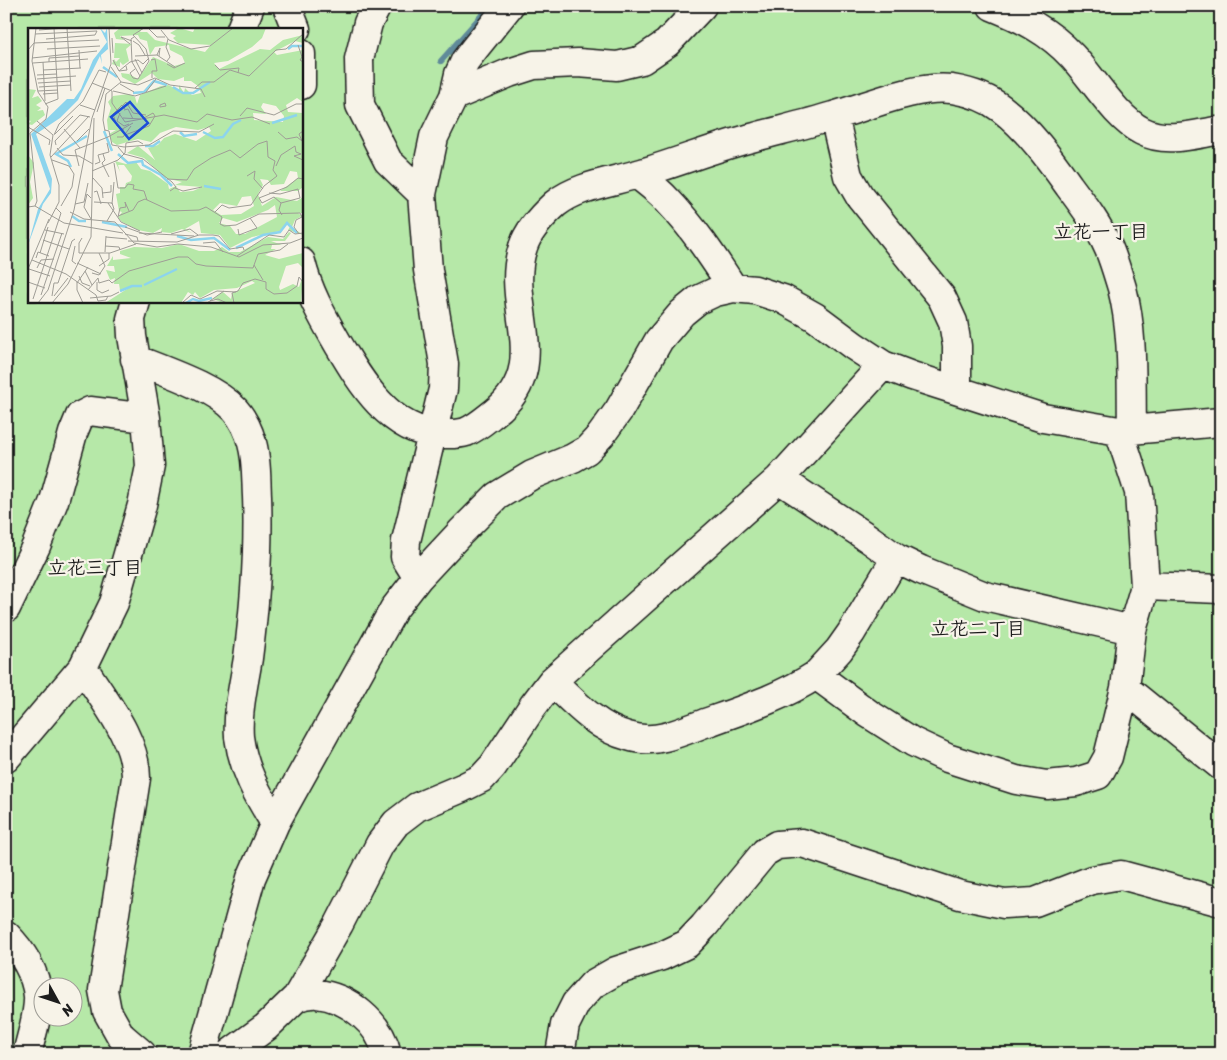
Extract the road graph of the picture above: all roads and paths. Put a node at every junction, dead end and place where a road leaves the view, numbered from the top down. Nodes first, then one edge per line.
1 (250, 6) edge
2 (287, 6) edge
3 (377, 6) edge
4 (509, 6) edge
5 (702, 6) edge
6 (992, 6) edge
7 (240, 28) edge
8 (296, 28) edge
9 (454, 96) junction
10 (834, 116) junction
11 (1221, 133) edge
12 (638, 174) junction
13 (422, 194) junction
14 (302, 266) edge
15 (733, 288) junction
16 (136, 302) edge
17 (135, 359) junction
18 (884, 365) junction
19 (957, 389) junction
20 (146, 418) junction
21 (1221, 422) edge
22 (1126, 431) junction
23 (431, 434) junction
24 (778, 479) junction
25 (896, 558) junction
26 (418, 578) junction
27 (1145, 586) junction
28 (1221, 589) edge
29 (6, 608) edge
30 (1132, 630) junction
31 (83, 667) junction
32 (816, 676) junction
33 (552, 680) junction
34 (1124, 688) junction
35 (6, 758) edge
36 (1221, 766) edge
37 (274, 823) junction
38 (1221, 902) edge
39 (6, 935) edge
40 (297, 997) junction
41 (27, 1054) edge
42 (142, 1054) edge
43 (202, 1054) edge
44 (229, 1054) edge
45 (387, 1054) edge
46 (560, 1054) edge

1 - 7 street
2 - 8 street
3 - 13 street
4 - 9 street
5 - 9 street
6 - 11 street
9 - 13 street
10 - 12 street
10 - 19 street
10 - 22 street
12 - 15 street
12 - 23 street
13 - 23 street
14 - 23 street
15 - 18 street
15 - 26 street
16 - 17 street
17 - 20 street
17 - 37 street
18 - 19 street
18 - 24 street
19 - 22 street
20 - 29 street
20 - 31 street
21 - 22 street
22 - 27 street
23 - 26 street
24 - 25 street
24 - 33 street
25 - 30 street
25 - 32 street
26 - 37 street
27 - 28 street
27 - 30 street
30 - 34 street
31 - 35 street
31 - 42 street
32 - 33 street
32 - 34 street
33 - 40 street
34 - 36 street
37 - 43 street
38 - 46 street
39 - 41 street
40 - 44 street
40 - 45 street

